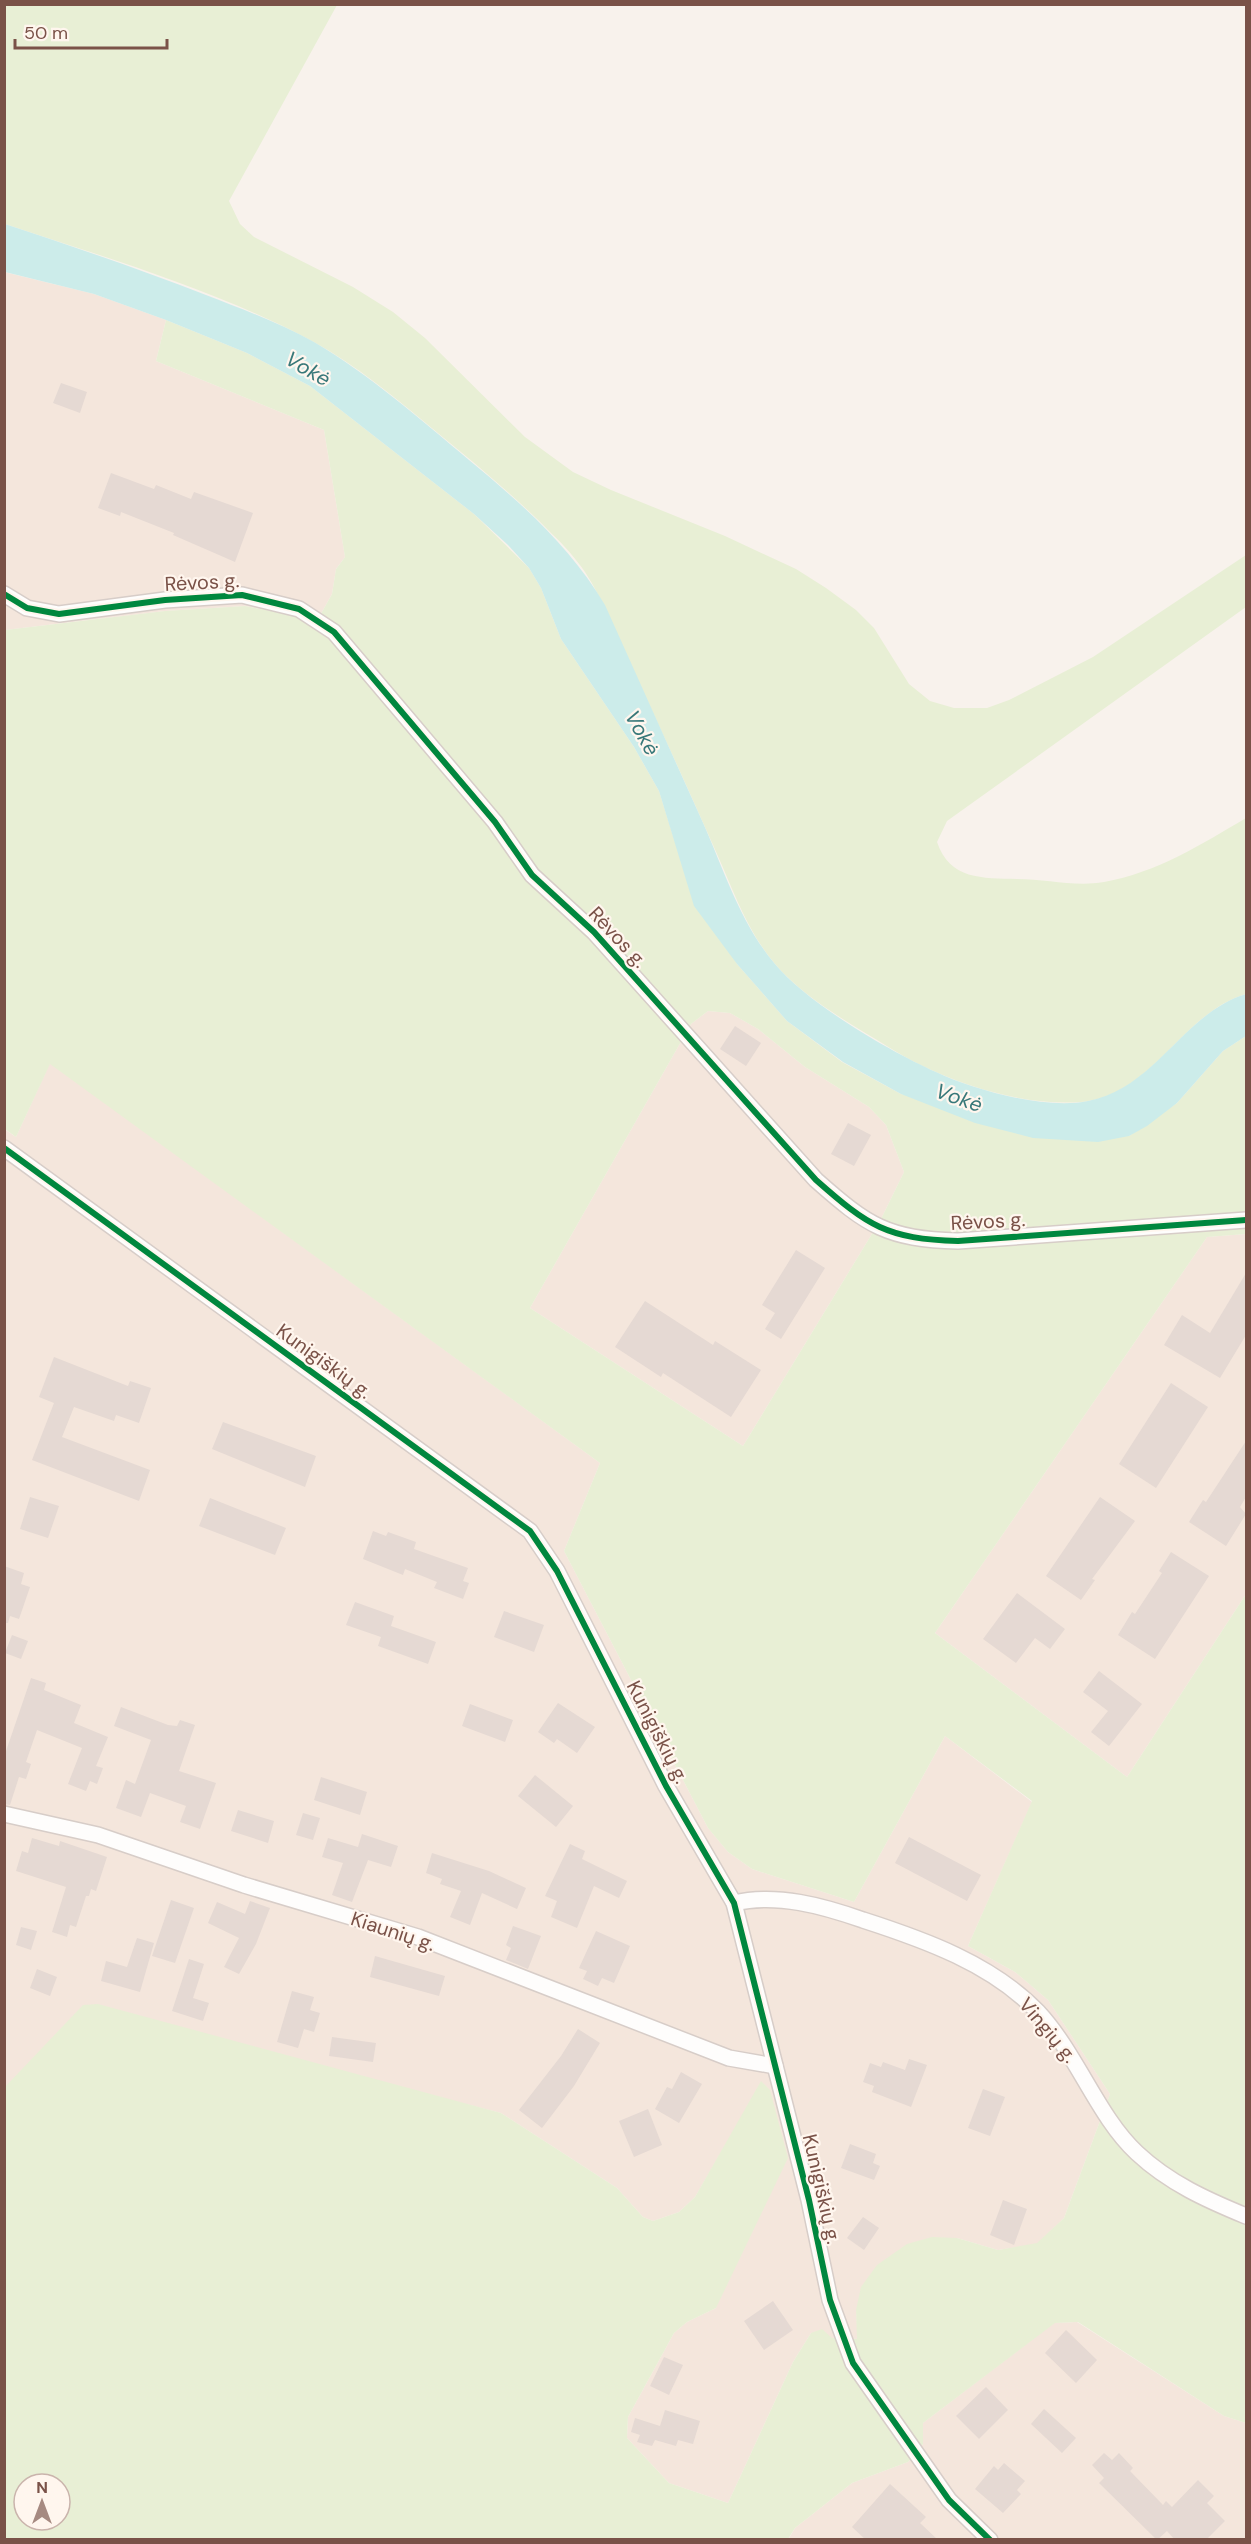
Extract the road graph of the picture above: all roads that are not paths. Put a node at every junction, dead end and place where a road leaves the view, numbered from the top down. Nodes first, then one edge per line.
1 (4, 594) edge
2 (4, 1148) edge
3 (1246, 1220) edge
4 (4, 1814) edge
5 (734, 1903) junction
6 (775, 2066) junction
7 (1246, 2216) edge
8 (990, 2540) edge

1 - 3 street, Rėvos g.
2 - 5 street, Kunigiškių g.
4 - 6 street, Kiaunių g.
5 - 6 street, Kunigiškių g.
5 - 7 street, Vingių g.
6 - 8 street, Kunigiškių g.

